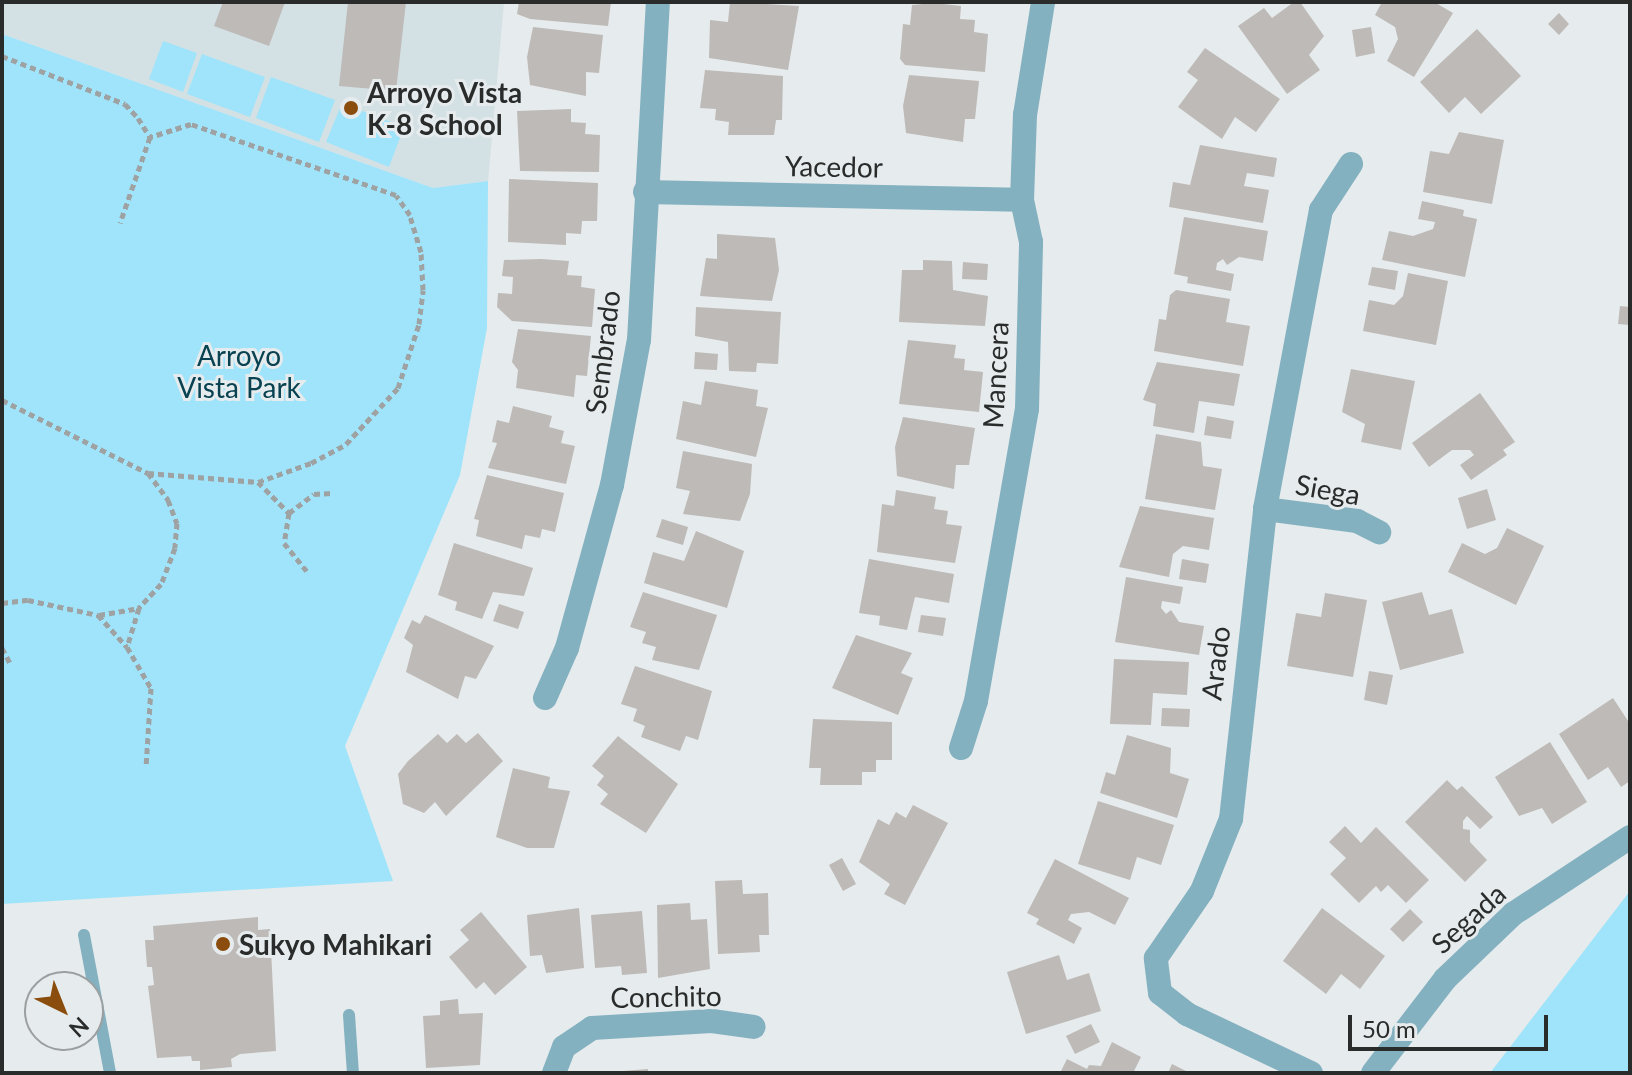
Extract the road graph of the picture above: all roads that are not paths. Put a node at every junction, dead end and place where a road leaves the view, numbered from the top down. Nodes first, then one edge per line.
1 (658, 2) edge
2 (1043, 2) edge
3 (1351, 164) dead end
4 (645, 192) junction
5 (1022, 200) junction
6 (1265, 509) junction
7 (1379, 532) dead end
8 (545, 698) dead end
9 (961, 748) dead end
10 (1630, 837) edge
11 (84, 935) dead end
12 (349, 1015) dead end
13 (754, 1027) dead end
14 (110, 1073) edge
15 (353, 1073) edge
16 (554, 1073) edge
17 (1311, 1073) edge
18 (1373, 1073) edge

1 - 4 street, Sembrado
2 - 5 street, Mancera
3 - 6 street, Arado
4 - 5 street, Yacedor
4 - 8 street, Sembrado
5 - 9 street, Mancera
6 - 7 street, Siega
6 - 17 street, Arado
10 - 18 street, Segada
11 - 14 lane
12 - 15 lane
13 - 16 street, Conchito

